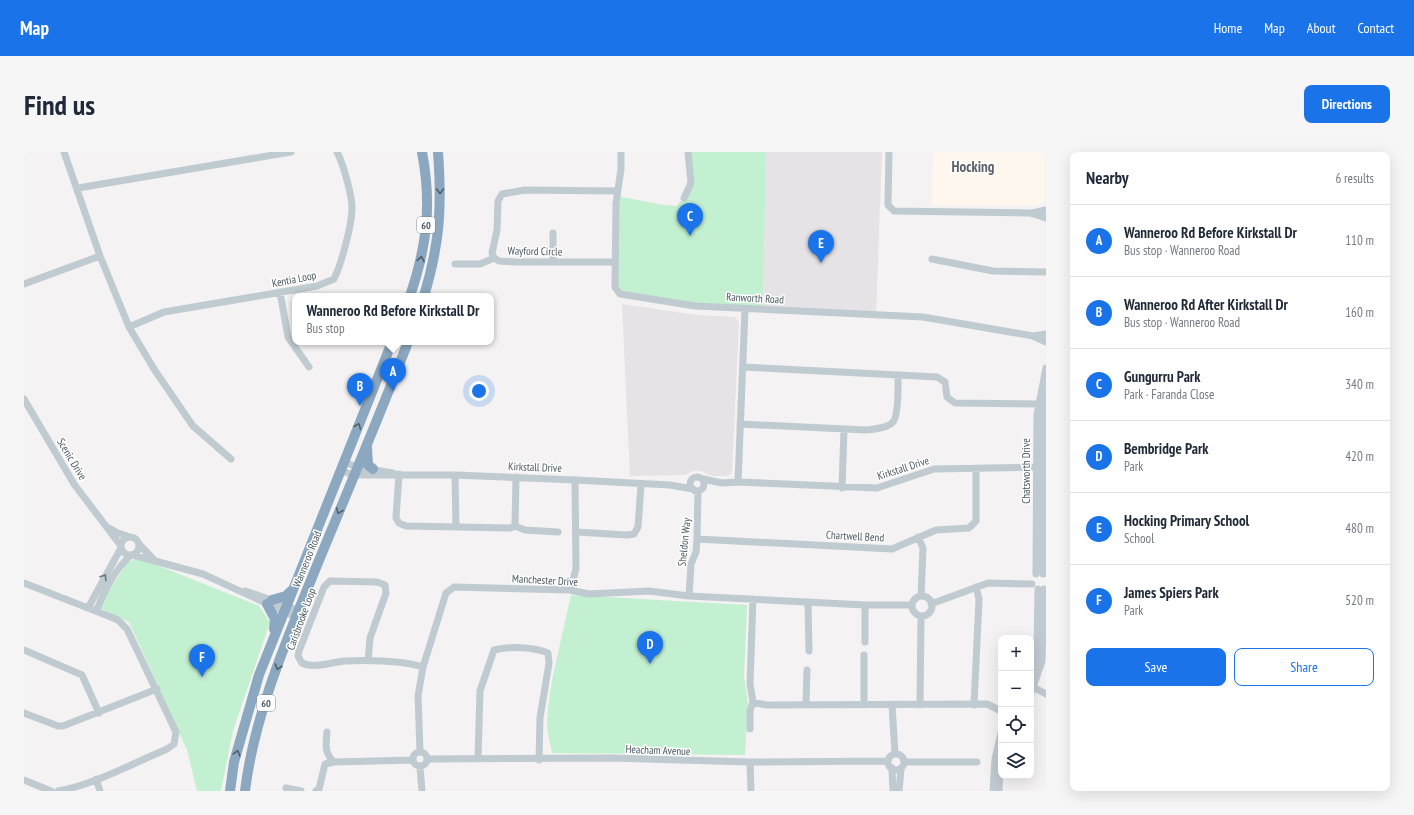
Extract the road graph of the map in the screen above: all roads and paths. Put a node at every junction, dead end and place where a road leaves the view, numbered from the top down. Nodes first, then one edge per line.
1 (64, 152) edge
2 (292, 152) edge
3 (337, 152) edge
4 (422, 152) edge
5 (438, 152) edge
6 (621, 152) edge
7 (688, 152) edge
8 (889, 152) edge
9 (78, 188) junction
10 (617, 191) junction
11 (684, 198) dead end
12 (1046, 211) edge
13 (1030, 213) junction
14 (1046, 215) edge
15 (1046, 218) edge
16 (553, 233) dead end
17 (100, 256) junction
18 (494, 258) junction
19 (932, 259) dead end
20 (553, 262) junction
21 (615, 262) junction
22 (455, 264) dead end
23 (1046, 272) edge
24 (24, 284) edge
25 (280, 292) junction
26 (411, 293) edge
27 (425, 293) edge
28 (745, 309) junction
29 (129, 327) junction
30 (1032, 336) junction
31 (1046, 336) edge
32 (1046, 342) edge
33 (292, 343) edge
34 (294, 345) edge
35 (391, 345) edge
36 (407, 345) edge
37 (309, 367) dead end
38 (743, 367) junction
39 (1046, 368) edge
40 (898, 375) junction
41 (1046, 393) edge
42 (24, 399) edge
43 (1041, 404) junction
44 (740, 424) junction
45 (844, 429) junction
46 (368, 439) junction
47 (231, 460) dead end
48 (342, 466) junction
49 (1040, 467) junction
50 (976, 468) junction
51 (373, 469) junction
52 (355, 471) junction
53 (400, 474) junction
54 (455, 475) junction
55 (516, 477) junction
56 (703, 479) junction
57 (575, 480) junction
58 (691, 480) junction
59 (722, 482) junction
60 (738, 482) junction
61 (641, 485) junction
62 (670, 486) junction
63 (842, 488) junction
64 (698, 489) junction
65 (515, 526) junction
66 (107, 527) junction
67 (456, 527) junction
68 (558, 532) dead end
69 (576, 532) junction
70 (130, 537) junction
71 (918, 537) junction
72 (697, 539) junction
73 (139, 544) junction
74 (121, 547) junction
75 (132, 555) junction
76 (154, 560) junction
77 (1042, 575) edge
78 (24, 582) edge
79 (1032, 584) junction
80 (976, 587) junction
81 (1042, 588) edge
82 (293, 589) junction
83 (570, 590) junction
84 (690, 596) junction
85 (921, 596) junction
86 (753, 599) junction
87 (270, 602) junction
88 (808, 602) junction
89 (931, 604) junction
90 (865, 605) junction
91 (912, 605) junction
92 (88, 608) junction
93 (285, 608) junction
94 (96, 611) junction
95 (297, 614) junction
96 (921, 616) junction
97 (272, 640) junction
98 (865, 642) dead end
99 (24, 650) edge
100 (809, 651) dead end
101 (864, 655) dead end
102 (368, 661) junction
103 (423, 667) junction
104 (807, 670) dead end
105 (1032, 671) edge
106 (1034, 682) edge
107 (157, 689) junction
108 (1034, 690) edge
109 (1046, 694) edge
110 (753, 702) junction
111 (806, 704) junction
112 (864, 705) junction
113 (892, 705) junction
114 (974, 705) junction
115 (920, 706) junction
116 (998, 709) edge
117 (99, 713) junction
118 (24, 714) edge
119 (750, 729) dead end
120 (327, 732) dead end
121 (999, 743) edge
122 (420, 752) junction
123 (895, 754) junction
124 (478, 758) junction
125 (427, 759) junction
126 (413, 760) junction
127 (539, 760) junction
128 (888, 761) junction
129 (334, 762) junction
130 (750, 762) junction
131 (977, 762) dead end
132 (903, 765) junction
133 (420, 766) junction
134 (892, 768) junction
135 (998, 773) edge
136 (96, 779) junction
137 (997, 779) junction
138 (24, 780) edge
139 (286, 788) dead end
140 (51, 791) edge
141 (58, 791) edge
142 (100, 791) edge
143 (230, 791) edge
144 (245, 791) edge
145 (301, 791) edge
146 (316, 791) edge
147 (422, 791) edge
148 (751, 791) edge
149 (893, 791) edge
150 (899, 791) edge
151 (993, 791) edge
152 (999, 791) edge

1 - 9 street
2 - 9 street
3 - 25 street, Kentia Loop
26 -> 4 highway, 60
5 -> 27 highway, 60
6 - 10 street, Ranworth Road
7 - 11 street
8 - 13 street
9 - 17 street
10 - 18 street, Wayford Circle
10 - 21 street, Ranworth Road
12 - 13 street
12 - 14 street
13 - 15 street
16 - 20 street
17 - 24 street
17 - 29 street
18 - 20 street, Wayford Circle
18 - 22 street
19 - 23 street
20 - 21 street, Wayford Circle
21 - 28 street, Ranworth Road
25 - 29 street, Kentia Loop
25 - 33 street
28 - 30 street, Ranworth Road
28 - 38 street
29 - 47 street
30 - 31 street, Ranworth Road
30 - 32 street, Ranworth Road
31 - 32 street
34 - 37 street
48 -> 35 highway, Wanneroo Road / 60
36 - 46 highway, Wanneroo Road / 60
38 - 40 street
38 - 44 street
39 - 43 street, Chatsworth Drive
40 - 43 street
40 - 45 street
41 - 43 street, Chatsworth Drive
42 - 66 street, Scenic Drive
43 - 49 street, Chatsworth Drive
44 - 45 street
44 - 60 street
45 - 63 street
46 - 51 highway
46 - 52 highway, Wanneroo Road / 60
48 - 52 street, Kirkstall Drive
48 - 82 highway, Wanneroo Road / 60
49 - 50 street, Kirkstall Drive
49 - 77 street, Chatsworth Drive
50 - 63 street, Kirkstall Drive
50 - 71 street, Chartwell Bend
51 - 52 street, Kirkstall Drive
51 - 53 street, Kirkstall Drive
52 - 53 street, Kirkstall Drive
52 -> 95 highway, Wanneroo Road / 60
53 - 54 street, Kirkstall Drive
53 - 67 street
54 - 55 street, Kirkstall Drive
54 - 67 street
55 - 57 street, Kirkstall Drive
55 - 65 street
56 - 58 street
56 - 59 street, Kirkstall Drive
56 - 64 street
57 - 61 street, Kirkstall Drive
57 - 69 street
58 - 62 street, Kirkstall Drive
58 - 64 street
59 - 60 street, Kirkstall Drive
59 - 64 street, Kirkstall Drive
60 - 63 street, Kirkstall Drive
61 - 62 street, Kirkstall Drive
61 - 69 street
62 - 64 street, Kirkstall Drive
64 - 72 street, Sheldon Way
65 - 67 street
65 - 68 street
66 - 70 street, Scenic Drive
66 - 74 street, Scenic Drive
69 - 83 street
70 - 73 street
70 - 74 street
71 - 72 street, Chartwell Bend
71 - 85 street
72 - 84 street, Sheldon Way
73 - 75 street
73 - 76 street
74 - 75 street
92 -> 74 street
75 - 76 street
75 - 94 street
76 - 87 street
77 - 79 street
78 - 92 street
79 - 80 street
79 - 81 street
80 - 89 street
80 - 114 street
81 - 105 street
81 - 106 street
82 - 87 highway
82 - 93 highway, Wanneroo Road / 60
83 - 84 street, Manchester Drive
83 - 103 street, Manchester Drive
84 - 86 street, Manchester Drive
85 - 89 street
85 - 91 street
86 - 88 street, Manchester Drive
86 - 110 street
87 - 93 street
87 - 97 highway
88 - 90 street, Manchester Drive
88 - 100 street
89 - 96 street
90 - 91 street, Manchester Drive
90 - 98 street
91 - 96 street
92 - 94 street
93 - 95 street
93 - 97 highway, Wanneroo Road / 60
94 - 107 street
95 -> 144 highway, Wanneroo Road / 60
96 - 115 street
143 -> 97 highway, Wanneroo Road / 60
99 - 117 street
101 - 112 street
102 - 102 street, Carisbrooke Loop
102 - 103 street, Carisbrooke Loop
103 - 122 street, Manchester Drive
104 - 111 street
107 - 117 street
107 - 136 street
108 - 109 street
110 - 111 street
110 - 119 street
111 - 112 street
112 - 113 street
113 - 115 street
113 - 123 street
114 - 115 street
114 - 116 street
117 - 118 street
120 - 129 street
121 - 137 street
122 - 125 street
122 - 126 street
123 - 128 street
123 - 132 street
124 - 125 street, Heacham Avenue
124 - 127 street, Heacham Avenue
124 - 127 street
125 - 133 street
126 - 129 street
126 - 133 street
127 - 130 street, Heacham Avenue
128 - 130 street, Heacham Avenue
128 - 134 street
129 - 146 street
130 - 148 street
131 - 132 street
132 - 134 street
132 - 150 street
133 - 147 street
134 - 149 street
135 - 137 street
136 - 141 street
136 - 142 street
137 - 151 street
137 - 152 street
138 - 140 street
139 - 145 street

